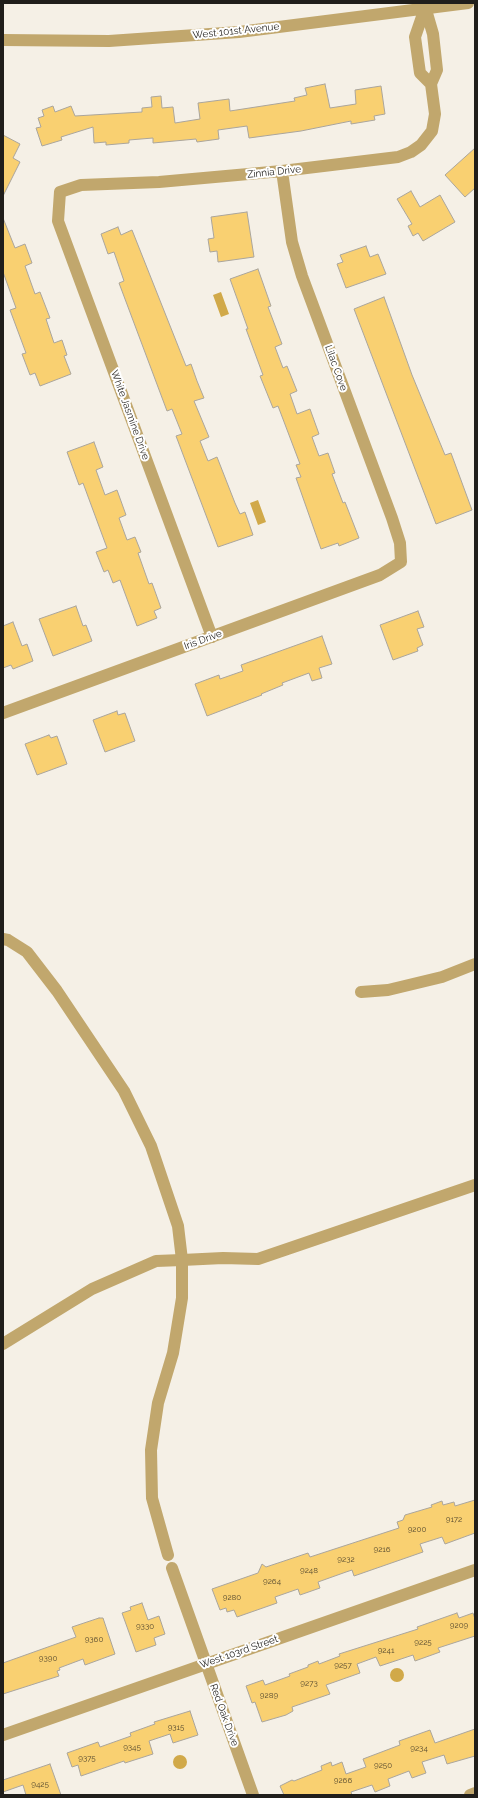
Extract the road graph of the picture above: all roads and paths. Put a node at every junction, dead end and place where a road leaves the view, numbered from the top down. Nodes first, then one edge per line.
1 (468, 3) edge
2 (425, 6) edge
3 (3, 40) edge
4 (430, 84) junction
5 (282, 172) junction
6 (60, 192) joint
7 (401, 562) joint
8 (212, 637) junction
9 (3, 713) edge
10 (3, 939) edge
11 (475, 964) edge
12 (361, 992) dead end
13 (475, 1185) edge
14 (182, 1260) junction
15 (3, 1344) edge
16 (168, 1555) dead end
17 (172, 1568) dead end
18 (475, 1570) edge
19 (205, 1664) junction
20 (3, 1734) edge
21 (475, 1793) edge
22 (253, 1795) edge
23 (470, 1795) edge

1 - 2 street, West 101st Avenue
2 - 3 street, West 101st Avenue
2 - 4 street, Zinnia Drive
2 - 4 street, Zinnia Drive
4 - 5 street, Zinnia Drive
5 - 6 street, Zinnia Drive
5 - 7 street, Lilac Cove
6 - 8 street, White Jasmine Drive
7 - 8 street, Iris Drive
8 - 9 street, Iris Drive
10 - 14 street
11 - 12 street
13 - 14 street
14 - 15 street
14 - 16 street
17 - 19 street, Red Oak Drive
18 - 19 street, West 103rd Street
19 - 20 street, West 103rd Street
19 - 22 street, Red Oak Drive
21 - 23 street

